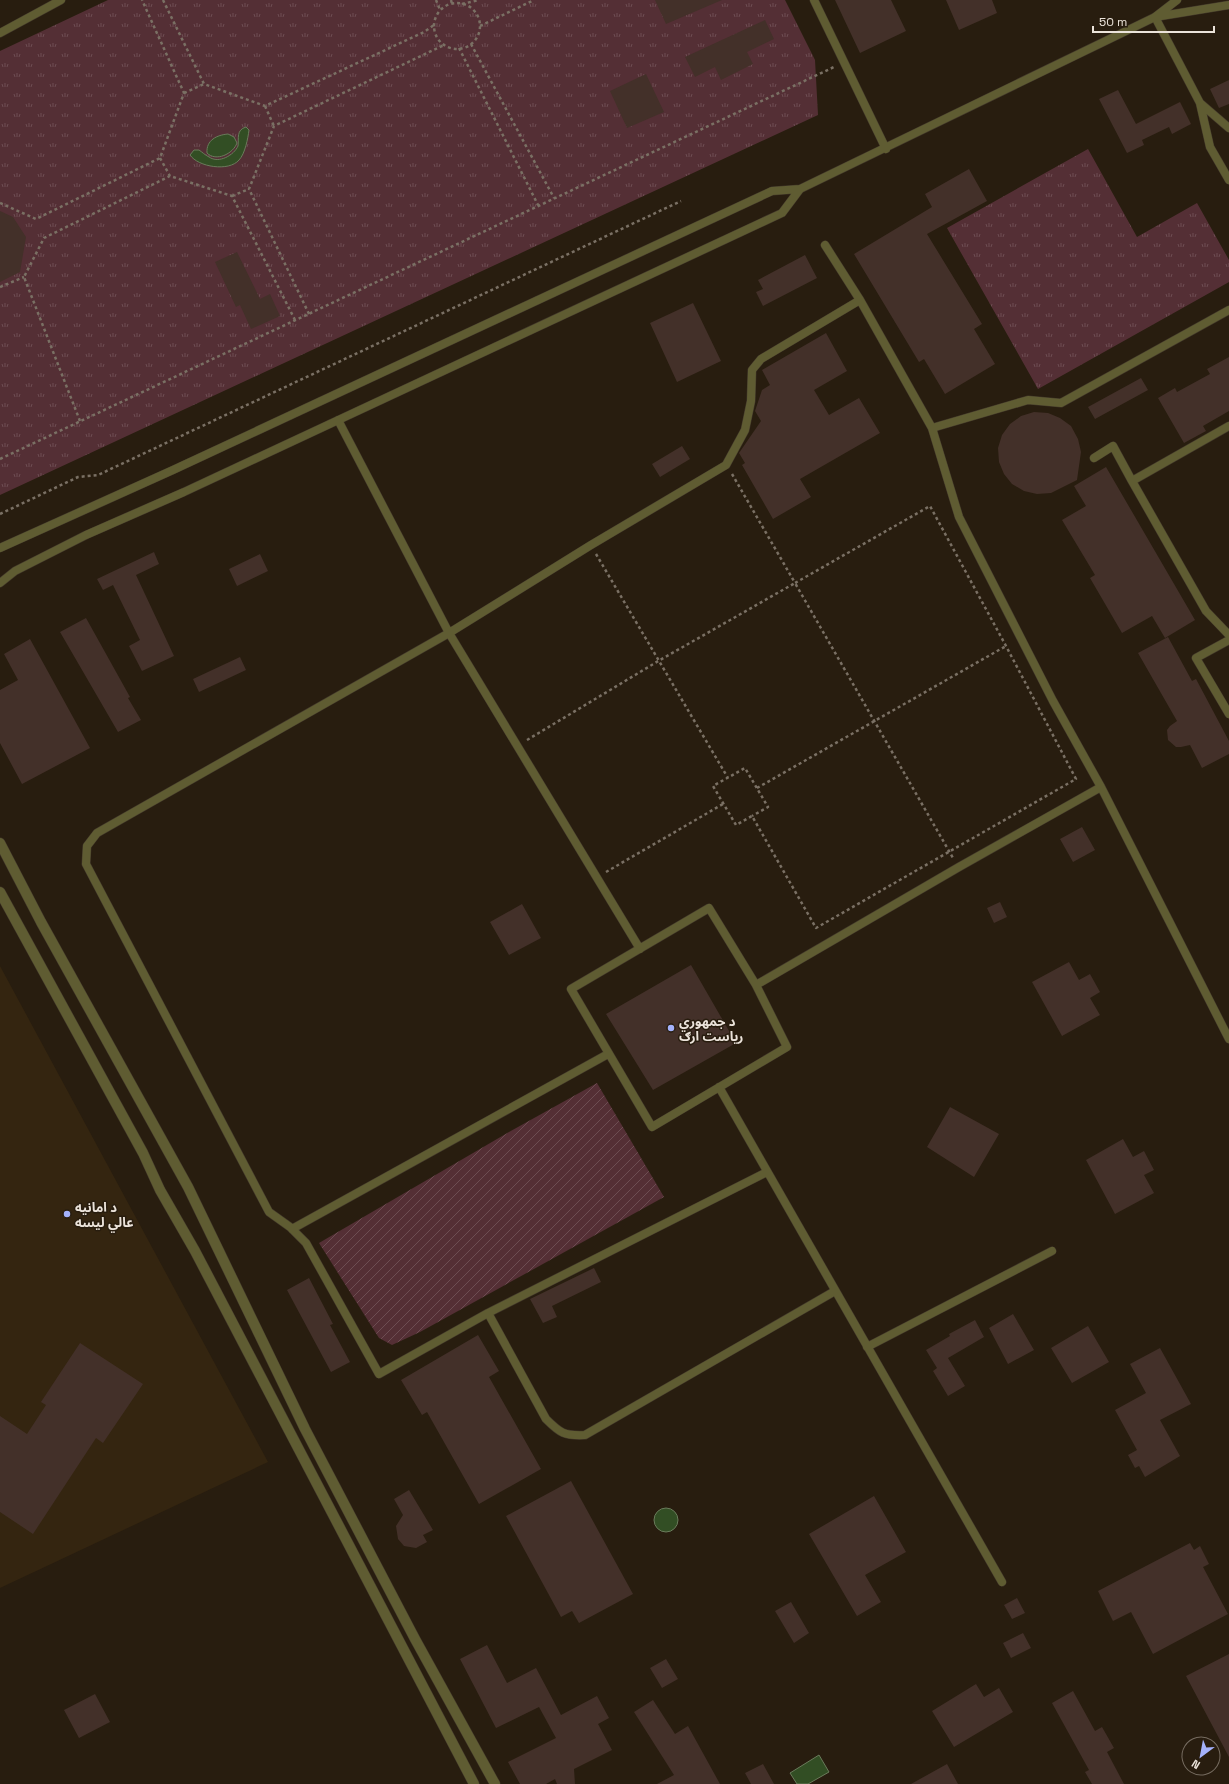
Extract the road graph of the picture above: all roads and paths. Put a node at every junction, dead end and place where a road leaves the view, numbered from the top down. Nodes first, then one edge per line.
1 (62, 0) edge
2 (142, 0) edge
3 (163, 0) edge
4 (436, 0) edge
5 (451, 0) edge
6 (479, 0) edge
7 (534, 0) edge
8 (814, 0) edge
9 (1177, 0) edge
10 (452, 4) junction
11 (461, 4) junction
12 (1229, 5) edge
13 (440, 10) junction
14 (1154, 17) junction
15 (434, 25) junction
16 (480, 26) junction
17 (0, 33) edge
18 (471, 44) junction
19 (444, 46) junction
20 (459, 48) junction
21 (844, 62) junction
22 (204, 84) junction
23 (184, 93) junction
24 (1200, 103) junction
25 (265, 106) junction
26 (274, 126) junction
27 (1229, 128) edge
28 (886, 149) junction
29 (160, 158) junction
30 (170, 176) junction
31 (1229, 180) edge
32 (249, 189) junction
33 (800, 189) junction
34 (232, 196) junction
35 (554, 198) junction
36 (681, 201) dead end
37 (0, 204) edge
38 (538, 205) junction
39 (825, 245) dead end
40 (24, 277) junction
41 (0, 287) edge
42 (860, 300) junction
43 (1229, 310) edge
44 (309, 314) junction
45 (295, 320) junction
46 (338, 420) junction
47 (80, 421) junction
48 (1229, 426) edge
49 (932, 428) junction
50 (1094, 458) dead end
51 (0, 459) edge
52 (726, 465) junction
53 (1132, 481) junction
54 (0, 514) edge
55 (591, 545) junction
56 (0, 548) edge
57 (0, 582) edge
58 (795, 583) junction
59 (449, 633) junction
60 (1229, 635) edge
61 (1229, 640) edge
62 (1006, 646) junction
63 (660, 660) junction
64 (1229, 714) edge
65 (874, 721) junction
66 (518, 746) junction
67 (728, 778) junction
68 (1101, 787) junction
69 (757, 788) junction
70 (723, 804) junction
71 (752, 816) junction
72 (0, 843) edge
73 (950, 851) junction
74 (959, 866) junction
75 (597, 877) junction
76 (0, 892) edge
77 (640, 949) junction
78 (756, 985) junction
79 (1229, 1039) edge
80 (608, 1054) junction
81 (719, 1087) junction
82 (767, 1172) junction
83 (292, 1229) junction
84 (1052, 1251) dead end
85 (835, 1291) junction
86 (488, 1313) junction
87 (260, 1338) junction
88 (244, 1344) junction
89 (867, 1347) junction
90 (1002, 1582) dead end
91 (474, 1784) edge
92 (494, 1784) edge

1 - 17 lane
2 - 23 path
3 - 22 path
4 - 13 path
5 - 10 path
6 - 11 path
7 - 16 path
8 - 21 lane
9 - 14 lane
10 - 11 path
10 - 13 path
11 - 16 path
12 - 14 lane
13 - 15 path
14 - 24 lane
14 - 28 lane
15 - 19 path
15 - 25 path
16 - 18 path
18 - 20 path
18 - 35 path
19 - 20 path
19 - 26 path
20 - 38 path
21 - 28 lane
21 - 35 path
22 - 23 path
22 - 25 path
23 - 29 path
24 - 27 lane
24 - 31 lane
25 - 26 path
26 - 32 path
28 - 33 lane
29 - 30 path
29 - 37 path
30 - 34 path
30 - 40 path
32 - 34 path
32 - 44 path
33 - 46 lane
33 - 56 lane
34 - 45 path
35 - 38 path
36 - 54 path
38 - 44 path
39 - 42 lane
40 - 41 path
40 - 47 path
42 - 49 lane
42 - 52 lane
43 - 49 lane
44 - 45 path
45 - 47 path
46 - 57 lane
46 - 59 lane
47 - 51 path
48 - 53 lane
49 - 68 lane
50 - 53 lane
52 - 55 lane
52 - 58 path
53 - 60 lane
55 - 59 lane
55 - 63 path
58 - 62 path
58 - 63 path
58 - 65 path
59 - 66 lane
59 - 83 lane
61 - 64 lane
62 - 65 path
62 - 73 path
63 - 66 path
63 - 67 path
65 - 69 path
65 - 73 path
66 - 75 lane
67 - 69 path
67 - 70 path
68 - 74 lane
68 - 79 lane
69 - 71 path
70 - 71 path
70 - 75 path
71 - 73 path
72 - 87 street
73 - 74 path
74 - 78 lane
75 - 77 lane
76 - 88 street
77 - 78 lane
77 - 80 lane
78 - 81 lane
80 - 81 lane
80 - 83 lane
81 - 82 lane
82 - 85 lane
82 - 86 lane
83 - 86 lane
84 - 89 lane
85 - 86 lane
85 - 89 lane
87 - 88 street
87 - 92 street
88 - 91 street
89 - 90 lane

